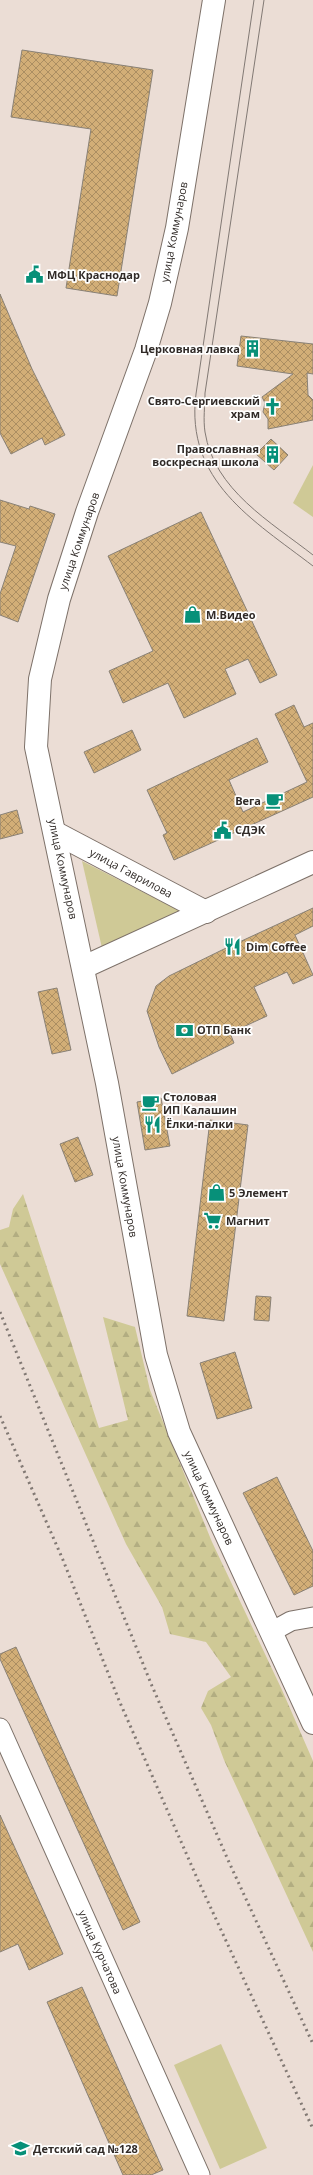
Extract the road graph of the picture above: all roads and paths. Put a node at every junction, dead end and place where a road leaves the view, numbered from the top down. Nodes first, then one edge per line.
1 (214, 0) edge
2 (56, 833) junction
3 (313, 862) edge
4 (206, 912) junction
5 (84, 967) junction
6 (313, 1617) edge
7 (271, 1632) junction
8 (313, 1723) edge
9 (0, 1728) edge
10 (200, 2175) edge

1 - 2 main road, улица Коммунаров
2 - 4 main road, улица Гаврилова
2 - 5 main road, улица Коммунаров
3 - 4 main road
4 - 5 main road
5 - 7 main road, улица Коммунаров
6 - 7 street
7 - 8 main road, улица Коммунаров
9 - 10 street, улица Курчатова

